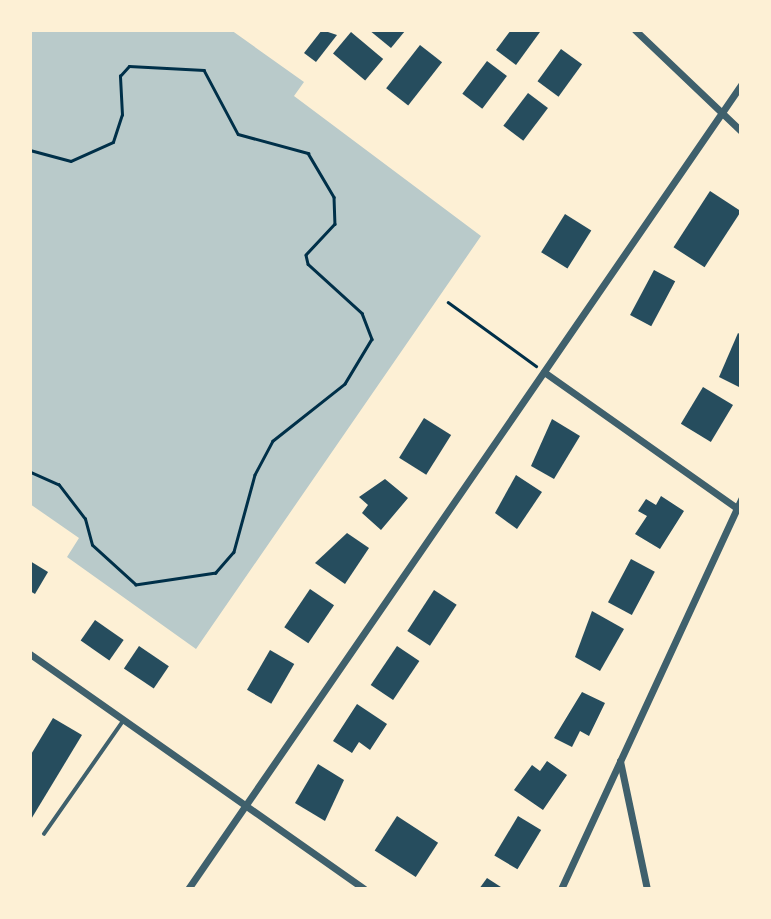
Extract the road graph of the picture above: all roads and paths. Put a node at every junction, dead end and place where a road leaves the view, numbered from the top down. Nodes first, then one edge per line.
1 (635, 30) edge
2 (741, 85) edge
3 (721, 113) junction
4 (741, 131) edge
5 (30, 150) edge
6 (448, 302) dead end
7 (544, 372) junction
8 (30, 472) edge
9 (741, 499) edge
10 (737, 508) junction
11 (30, 654) edge
12 (123, 721) junction
13 (619, 760) junction
14 (246, 808) junction
15 (44, 834) dead end
16 (188, 889) edge
17 (364, 889) edge
18 (561, 889) edge
19 (647, 889) edge

1 - 3 street
2 - 3 street
3 - 4 street
3 - 7 street
5 - 8 path
6 - 7 path
7 - 10 street
7 - 14 street
9 - 10 street
10 - 13 street
11 - 12 street
12 - 14 street
12 - 15 lane
13 - 18 street
13 - 19 street
14 - 16 street
14 - 17 street

